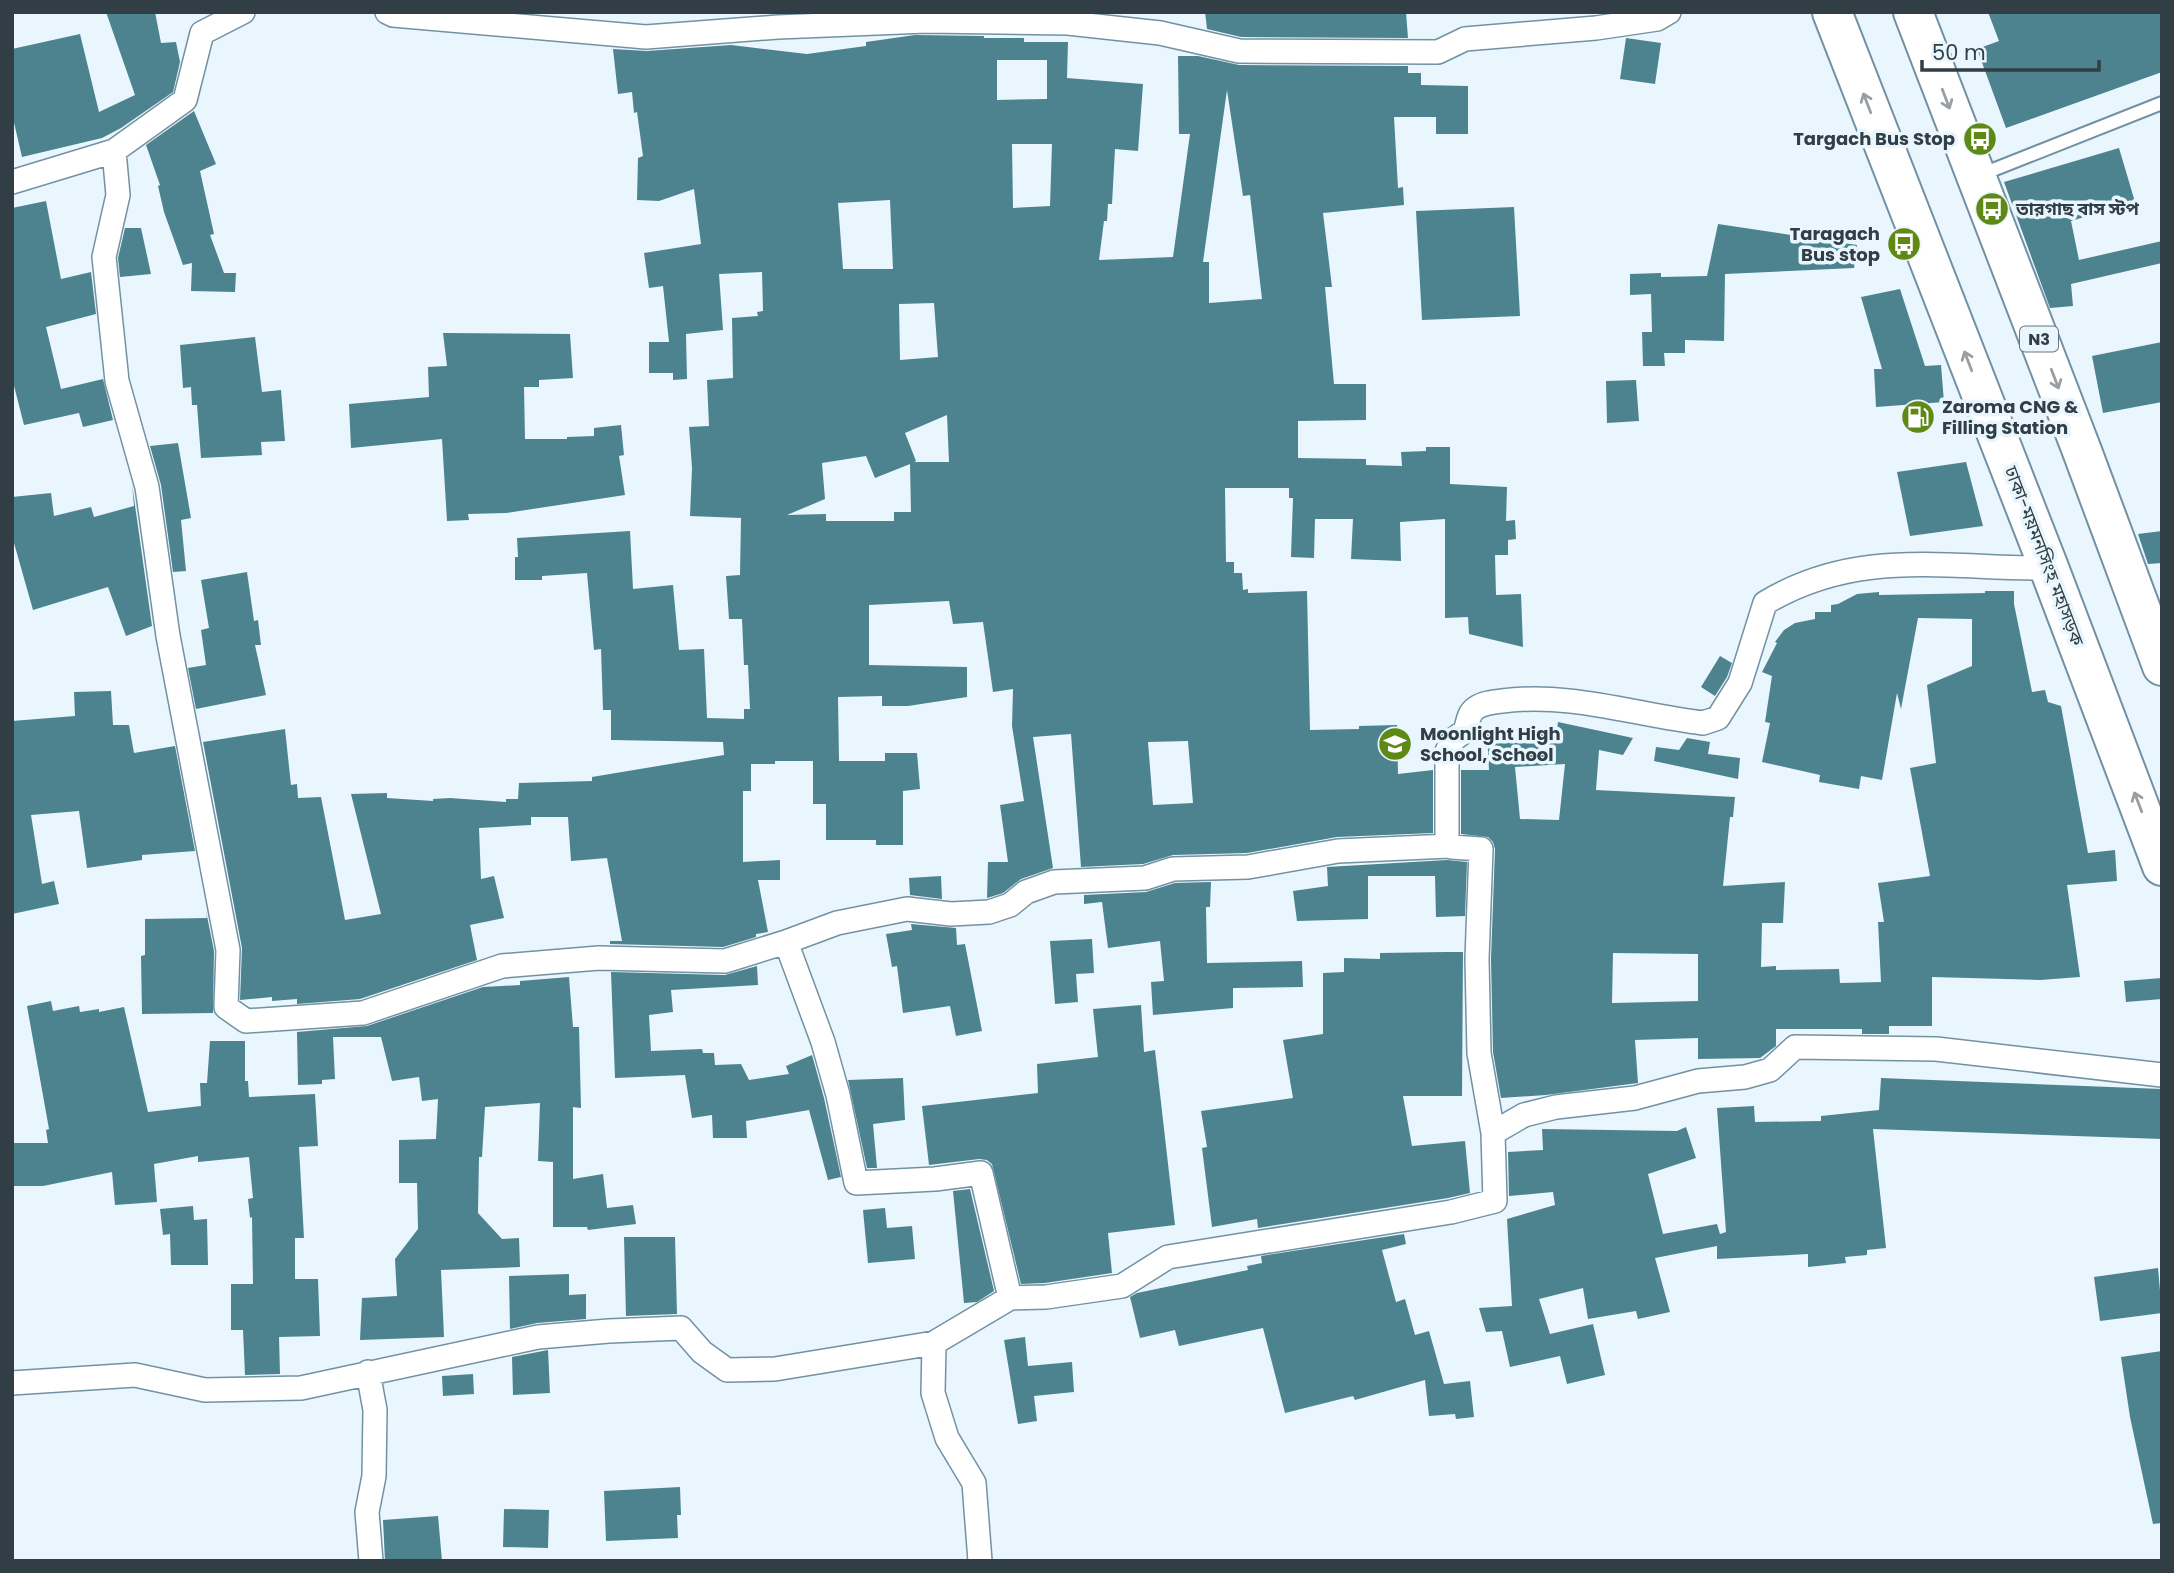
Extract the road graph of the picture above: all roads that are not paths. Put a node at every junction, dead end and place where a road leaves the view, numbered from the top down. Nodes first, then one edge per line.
1 (243, 12) edge
2 (387, 12) edge
3 (1669, 12) edge
4 (1832, 12) edge
5 (1913, 12) edge
6 (2162, 103) edge
7 (114, 151) junction
8 (1976, 177) junction
9 (12, 182) edge
10 (2049, 568) junction
11 (2151, 609) edge
12 (2162, 666) edge
13 (1450, 846) junction
14 (2162, 866) edge
15 (786, 942) junction
16 (2162, 1075) edge
17 (1493, 1133) junction
18 (1010, 1298) junction
19 (934, 1343) junction
20 (368, 1372) junction
21 (12, 1383) edge
22 (371, 1561) edge
23 (980, 1561) edge

1 - 7 street
2 - 3 street
10 -> 4 highway, ঢাকা-ময়মনসিংহ মহাসড়ক
5 -> 8 highway, N3
6 - 8 lane
7 - 9 street
7 - 15 street
8 -> 11 highway, N3
10 - 13 street
14 -> 10 highway, ঢাকা-ময়মনসিংহ মহাসড়ক
11 - 12 highway, N3
13 - 15 street
13 - 17 street
15 - 18 street
16 - 17 street
17 - 18 street
18 - 19 street
19 - 20 street
19 - 23 street
20 - 21 street
20 - 22 street

